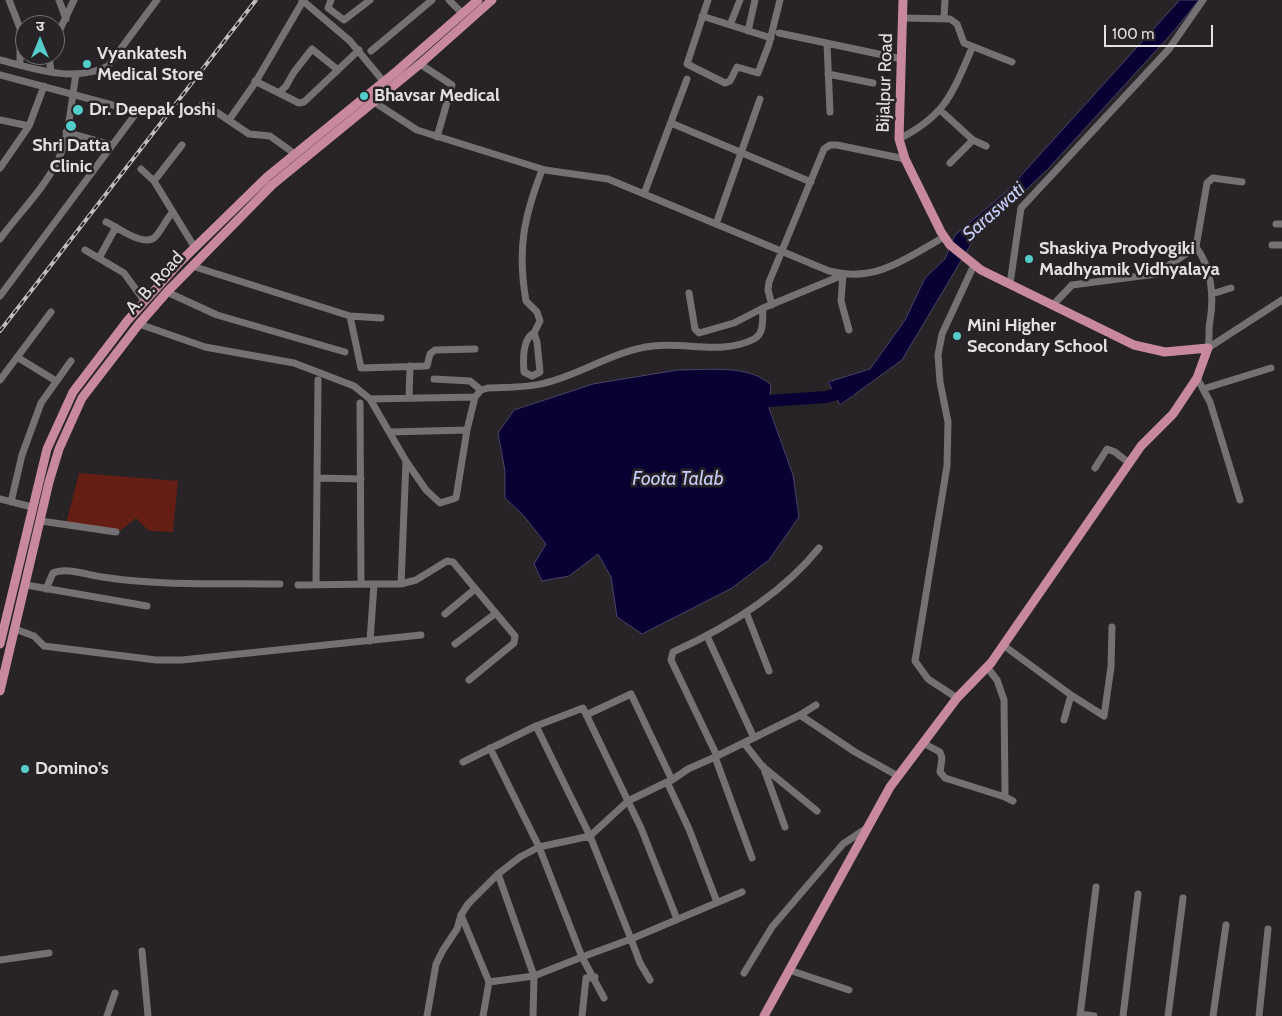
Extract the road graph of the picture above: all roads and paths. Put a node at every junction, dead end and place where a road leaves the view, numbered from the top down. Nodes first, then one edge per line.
1 (9, 0) edge
2 (59, 0) edge
3 (74, 0) edge
4 (157, 0) edge
5 (303, 0) edge
6 (331, 0) edge
7 (370, 0) edge
8 (432, 0) edge
9 (449, 0) edge
10 (478, 0) edge
11 (492, 0) edge
12 (708, 0) edge
13 (740, 0) edge
14 (755, 0) edge
15 (780, 0) edge
16 (903, 0) edge
17 (945, 0) edge
18 (1203, 0) edge
19 (462, 13) junction
20 (702, 16) junction
21 (903, 18) junction
22 (944, 18) junction
23 (66, 19) joint
24 (730, 25) junction
25 (748, 31) junction
26 (779, 34) dead end
27 (771, 38) junction
28 (827, 43) junction
29 (972, 48) junction
30 (359, 50) junction
31 (371, 51) dead end
32 (902, 59) junction
33 (0, 60) edge
34 (1012, 62) dead end
35 (420, 64) junction
36 (50, 65) edge
37 (20, 66) junction
38 (338, 70) junction
39 (51, 72) junction
40 (828, 74) junction
41 (0, 75) edge
42 (76, 75) junction
43 (688, 80) dead end
44 (255, 81) junction
45 (384, 82) junction
46 (873, 83) dead end
47 (44, 86) junction
48 (280, 92) junction
49 (73, 94) junction
50 (760, 99) dead end
51 (374, 102) junction
52 (203, 103) dead end
53 (940, 110) junction
54 (830, 112) dead end
55 (0, 120) edge
56 (229, 120) junction
57 (671, 123) junction
58 (29, 126) junction
59 (66, 132) junction
60 (437, 136) junction
61 (899, 139) junction
62 (973, 140) junction
63 (112, 145) junction
64 (182, 145) dead end
65 (986, 146) dead end
66 (741, 153) junction
67 (295, 154) junction
68 (905, 159) junction
69 (950, 164) dead end
70 (0, 168) edge
71 (141, 168) dead end
72 (542, 170) junction
73 (154, 181) junction
74 (811, 182) junction
75 (1242, 182) dead end
76 (644, 194) junction
77 (172, 213) junction
78 (106, 222) dead end
79 (716, 224) junction
80 (116, 226) junction
81 (944, 237) junction
82 (0, 239) edge
83 (1272, 245) dead end
84 (1282, 245) edge
85 (1196, 247) junction
86 (195, 248) junction
87 (85, 250) dead end
88 (782, 252) junction
89 (99, 258) junction
90 (972, 263) junction
91 (192, 266) junction
92 (843, 275) junction
93 (1010, 284) junction
94 (1231, 288) dead end
95 (168, 292) junction
96 (689, 293) dead end
97 (1212, 294) junction
98 (0, 296) edge
99 (1282, 300) edge
100 (145, 302) junction
101 (772, 304) junction
102 (1053, 305) junction
103 (763, 308) junction
104 (50, 312) dead end
105 (350, 316) junction
106 (381, 318) dead end
107 (139, 324) junction
108 (848, 330) dead end
109 (534, 333) junction
110 (1208, 348) junction
111 (475, 349) dead end
112 (345, 352) dead end
113 (17, 357) junction
114 (72, 361) dead end
115 (410, 366) junction
116 (1272, 368) dead end
117 (1197, 378) junction
118 (434, 379) dead end
119 (0, 380) edge
120 (318, 380) dead end
121 (56, 381) junction
122 (1203, 389) junction
123 (481, 390) junction
124 (476, 397) junction
125 (409, 398) junction
126 (370, 399) junction
127 (360, 403) dead end
128 (467, 430) junction
129 (390, 432) junction
130 (406, 461) junction
131 (1129, 463) junction
132 (1095, 468) dead end
133 (317, 478) junction
134 (360, 479) junction
135 (0, 499) edge
136 (1240, 500) dead end
137 (12, 502) junction
138 (32, 507) junction
139 (40, 521) junction
140 (116, 532) dead end
141 (819, 548) dead end
142 (280, 584) dead end
143 (316, 584) junction
144 (361, 584) junction
145 (374, 584) junction
146 (401, 584) junction
147 (26, 585) junction
148 (298, 585) dead end
149 (475, 588) junction
150 (46, 589) junction
151 (8, 606) junction
152 (147, 606) dead end
153 (20, 609) junction
154 (496, 612) junction
155 (746, 612) junction
156 (0, 614) edge
157 (445, 614) dead end
158 (4, 627) junction
159 (1112, 627) dead end
160 (15, 629) junction
161 (421, 635) dead end
162 (707, 636) junction
163 (370, 641) junction
164 (0, 644) edge
165 (455, 644) dead end
166 (1003, 645) junction
167 (0, 650) edge
168 (10, 652) junction
169 (987, 667) junction
170 (770, 671) dead end
171 (468, 680) dead end
172 (0, 690) edge
173 (1071, 695) junction
174 (957, 698) junction
175 (816, 705) dead end
176 (586, 714) junction
177 (800, 715) junction
178 (1064, 720) dead end
179 (536, 726) junction
180 (754, 738) junction
181 (744, 743) junction
182 (923, 743) junction
183 (490, 748) junction
184 (716, 757) junction
185 (463, 762) dead end
186 (762, 766) junction
187 (898, 776) junction
188 (669, 781) junction
189 (1005, 797) junction
190 (628, 801) junction
191 (1013, 801) dead end
192 (817, 811) dead end
193 (785, 827) dead end
194 (868, 828) junction
195 (590, 836) junction
196 (539, 847) junction
197 (752, 858) dead end
198 (498, 874) junction
199 (1096, 887) dead end
200 (742, 892) dead end
201 (1138, 894) dead end
202 (1183, 898) dead end
203 (717, 902) junction
204 (460, 915) junction
205 (677, 918) junction
206 (1226, 925) dead end
207 (1268, 929) dead end
208 (631, 939) junction
209 (142, 951) dead end
210 (49, 953) dead end
211 (582, 957) junction
212 (0, 960) edge
213 (789, 970) junction
214 (744, 973) dead end
215 (534, 976) junction
216 (595, 977) junction
217 (650, 980) dead end
218 (489, 982) junction
219 (848, 990) dead end
220 (114, 993) dead end
221 (604, 998) dead end
222 (1080, 1015) edge
223 (107, 1016) edge
224 (148, 1016) edge
225 (427, 1016) edge
226 (483, 1016) edge
227 (533, 1016) edge
228 (582, 1016) edge
229 (764, 1016) edge
230 (1094, 1016) edge
231 (1123, 1016) edge
232 (1168, 1016) edge
233 (1213, 1016) edge
234 (1259, 1016) edge

1 - 37 street
2 - 23 street
3 - 23 street
4 - 42 street
5 - 30 street
5 - 44 street
6 - 7 street
8 - 31 street
9 - 19 street
10 - 19 main road, A. B. Road
11 - 35 main road, A. B. Road
12 - 20 street
13 - 24 street
14 - 25 street
15 - 27 street
16 - 21 main road, Bijalpur Road
17 - 22 street
18 - 93 street
19 - 45 main road, A. B. Road
20 - 24 street
20 - 27 street
21 - 22 street
21 - 32 main road, Bijalpur Road
22 - 29 street
24 - 25 street
25 - 27 street
26 - 28 street
28 - 32 street
28 - 40 street
29 - 34 street
29 - 53 street
30 - 38 street
30 - 45 street
32 - 61 main road, Bijalpur Road
33 - 37 street
35 - 51 main road, A. B. Road
35 - 60 street
36 - 39 street
37 - 39 street
38 - 48 street
38 - 48 street
39 - 42 street
40 - 46 street
40 - 54 street
41 - 47 street
42 - 49 street
43 - 57 street
44 - 48 street
44 - 56 street
45 - 67 main road, A. B. Road
47 - 49 street
47 - 58 street
49 - 59 street
49 - 63 street
50 - 66 street
51 - 60 street
51 - 91 main road, A. B. Road
52 - 56 street
53 - 61 street
53 - 62 street
55 - 58 street
56 - 67 street
57 - 66 street
57 - 76 street
58 - 70 street
59 - 63 street
59 - 82 street
60 - 72 street
61 - 68 main road, Bijalpur Road
62 - 65 street
62 - 69 street
63 - 98 street
64 - 73 street
66 - 74 street
66 - 79 street
67 - 86 main road, A. B. Road
68 - 74 street
68 - 81 main road, Bijalpur Road
71 - 73 street
72 - 76 street
72 - 109 street
73 - 77 street
74 - 88 street
75 - 85 street
76 - 79 street
77 - 80 street
77 - 86 street
78 - 80 street
79 - 88 street
80 - 89 street
81 - 90 main road, Bijalpur Road
81 - 92 street
83 - 84 street
85 - 97 street
85 - 102 street
86 - 100 main road, A. B. Road
87 - 89 street
88 - 92 street
88 - 101 street
89 - 100 street
90 - 93 main road, Bijalpur Road
90 - 174 street
91 - 95 main road, A. B. Road
91 - 105 street
92 - 101 street
92 - 108 street
93 - 102 main road, Bijalpur Road
94 - 97 street
95 - 107 main road, A. B. Road
95 - 112 street
96 - 103 street
97 - 110 street
99 - 110 street
100 - 138 main road, A. B. Road
101 - 103 street
102 - 110 main road, Bijalpur Road
103 - 123 street
104 - 113 street
105 - 106 street
105 - 115 street
107 - 126 street
107 - 139 main road, A. B. Road
109 - 109 street
110 - 117 main road
111 - 115 street
113 - 119 street
113 - 121 street
114 - 121 street
115 - 125 street
116 - 122 street
117 - 122 street
117 - 131 main road
118 - 123 street
120 - 133 street
121 - 137 street
122 - 136 street
123 - 124 street
124 - 125 street
124 - 128 street
125 - 126 street
126 - 129 street
127 - 134 street
128 - 129 street
128 - 130 street
129 - 130 street
130 - 146 street
131 - 132 street
131 - 166 main road
133 - 134 street
133 - 143 street
134 - 144 street
135 - 137 street
137 - 138 street
138 - 151 main road, A. B. Road
139 - 140 street
139 - 147 main road, A. B. Road
141 - 155 street
142 - 150 street
143 - 144 street
143 - 148 street
144 - 145 street
145 - 146 street
145 - 163 street
146 - 149 street
147 - 150 street
147 - 153 main road, A. B. Road
149 - 154 street
149 - 157 street
150 - 152 street
151 - 153 main road
151 - 156 main road
151 - 158 main road, A. B. Road
153 - 160 main road, A. B. Road
154 - 165 street
154 - 171 street
155 - 162 street
155 - 170 street
158 - 160 main road
158 - 164 main road, A. B. Road
159 - 173 street
160 - 163 street
160 - 168 main road, A. B. Road
161 - 163 street
162 - 180 street
162 - 184 street
166 - 169 main road
166 - 173 street
167 - 168 main road
168 - 172 main road, A. B. Road
169 - 174 main road
169 - 189 street
173 - 178 street
174 - 182 main road
175 - 177 street
176 - 179 street
176 - 188 street
176 - 190 street
177 - 180 street
177 - 187 street
179 - 183 street
179 - 195 street
180 - 181 street
181 - 184 street
181 - 186 street
182 - 187 main road
182 - 189 street
183 - 185 street
183 - 196 street
184 - 188 street
184 - 197 street
186 - 192 street
186 - 193 street
187 - 194 main road
188 - 190 street
188 - 203 street
189 - 191 street
190 - 195 street
190 - 205 street
194 - 213 main road
194 - 214 street
195 - 196 street
195 - 208 street
196 - 198 street
196 - 211 street
198 - 204 street
198 - 215 street
199 - 222 street
200 - 203 street
201 - 231 street
202 - 232 street
203 - 205 street
204 - 218 street
204 - 225 street
205 - 208 street
206 - 233 street
207 - 234 street
208 - 211 street
208 - 217 street
209 - 224 street
210 - 212 street
211 - 215 street
211 - 216 street
213 - 219 street
213 - 229 main road
215 - 218 street
215 - 227 street
216 - 221 street
216 - 228 street
218 - 226 street
220 - 223 street
222 - 230 street

